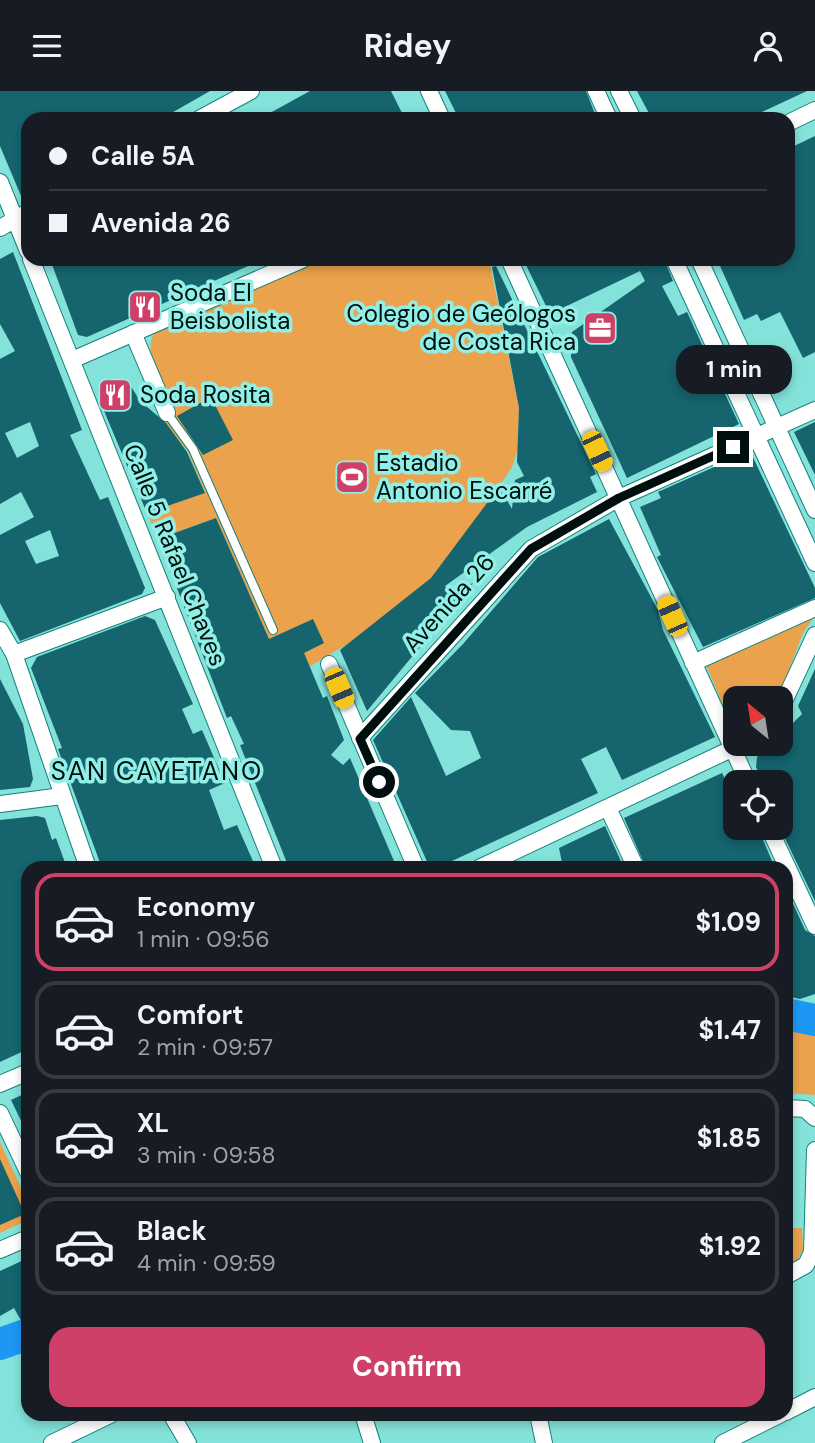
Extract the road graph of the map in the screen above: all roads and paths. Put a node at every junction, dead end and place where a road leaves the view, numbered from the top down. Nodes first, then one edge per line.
1 (251, 91) edge
2 (429, 91) edge
3 (596, 91) edge
4 (619, 91) edge
5 (815, 110) edge
6 (212, 112) edge
7 (439, 112) edge
8 (606, 112) edge
9 (630, 112) edge
10 (795, 120) edge
11 (0, 182) edge
12 (21, 214) edge
13 (21, 216) edge
14 (0, 227) edge
15 (34, 266) edge
16 (288, 266) edge
17 (512, 266) edge
18 (677, 266) edge
19 (702, 266) edge
20 (133, 333) junction
21 (72, 360) junction
22 (815, 410) edge
23 (167, 413) joint
24 (777, 427) junction
25 (756, 436) junction
26 (619, 498) junction
27 (815, 510) edge
28 (815, 563) edge
29 (167, 597) junction
30 (815, 608) edge
31 (0, 630) edge
32 (273, 630) dead end
33 (815, 635) edge
34 (14, 654) junction
35 (693, 663) junction
36 (329, 664) dead end
37 (791, 686) edge
38 (723, 719) edge
39 (360, 739) junction
40 (723, 754) edge
41 (62, 796) junction
42 (0, 804) edge
43 (608, 808) junction
44 (773, 840) edge
45 (85, 861) edge
46 (271, 861) edge
47 (413, 861) edge
48 (494, 861) edge
49 (633, 861) edge
50 (780, 861) edge
51 (793, 900) edge
52 (815, 926) edge
53 (21, 1075) edge
54 (0, 1084) edge
55 (793, 1108) edge
56 (0, 1113) edge
57 (814, 1116) edge
58 (815, 1150) edge
59 (21, 1157) edge
60 (21, 1241) edge
61 (0, 1250) edge
62 (793, 1272) edge
63 (815, 1397) edge
64 (793, 1408) edge
65 (98, 1421) edge
66 (175, 1421) edge
67 (365, 1421) edge
68 (539, 1421) edge
69 (767, 1421) edge
70 (52, 1443) edge
71 (188, 1443) edge
72 (372, 1443) edge
73 (544, 1443) edge
74 (723, 1443) edge

1 - 6 street
2 - 7 street
3 - 8 street
4 - 9 street
5 - 10 street
11 - 12 street
13 - 14 street
15 - 21 street, Calle 5 Rafael Chaves
16 - 20 street
17 - 26 street
18 - 25 street
19 - 24 street
20 - 21 street
20 - 23 street
21 - 29 street, Calle 5 Rafael Chaves
22 - 24 street, Avenida 26
23 - 32 lane
24 - 25 street, Avenida 26
24 - 27 street
25 - 26 street, Avenida 26
25 - 28 street
26 - 35 street
26 - 39 street, Avenida 26
29 - 34 street
29 - 46 street, Calle 5 Rafael Chaves
30 - 35 street
31 - 34 street
33 - 37 street
34 - 41 street
35 - 38 street
36 - 39 street
39 - 47 street
40 - 43 street
41 - 42 street
41 - 45 street
43 - 48 street
43 - 49 street
44 - 50 street
51 - 52 street
53 - 54 street
55 - 57 street
56 - 59 street
58 - 62 street
60 - 61 street
63 - 64 street
65 - 70 street
66 - 71 street
67 - 72 street
68 - 73 street
69 - 74 street

